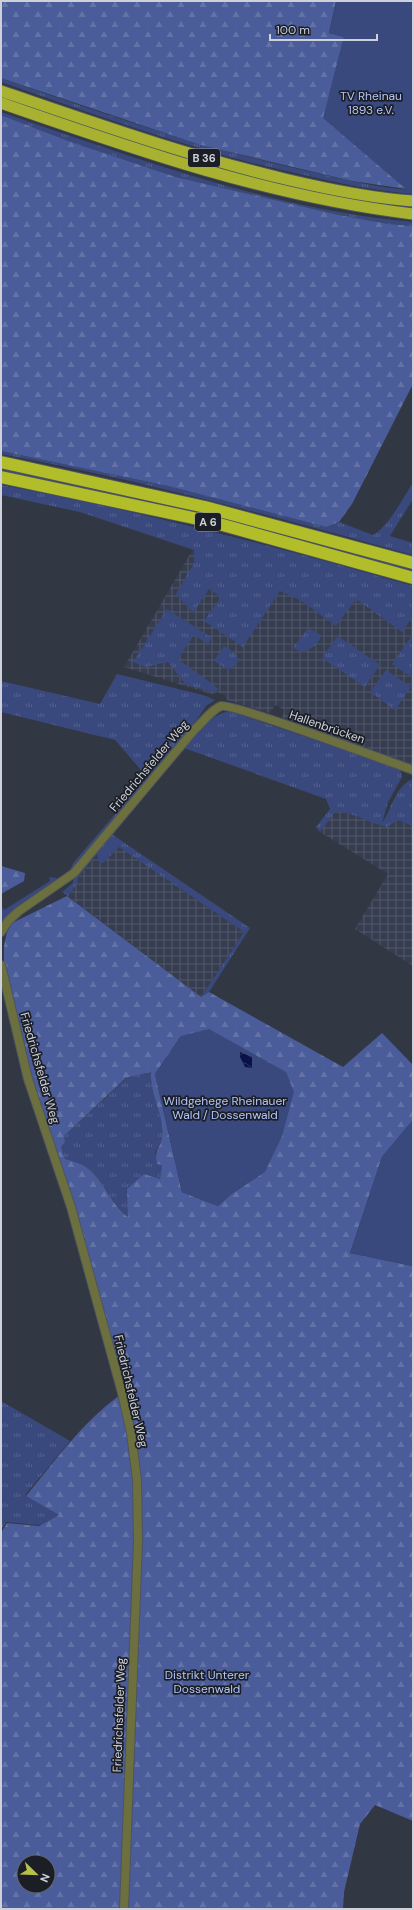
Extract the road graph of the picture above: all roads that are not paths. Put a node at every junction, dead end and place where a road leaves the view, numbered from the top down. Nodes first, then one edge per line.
1 (1, 90) edge
2 (1, 103) edge
3 (413, 201) edge
4 (413, 214) edge
5 (1, 462) edge
6 (1, 477) edge
7 (413, 563) edge
8 (413, 578) edge
9 (234, 708) joint
10 (413, 770) edge
11 (1, 932) edge
12 (1, 965) edge
13 (124, 1909) edge

1 - 3 highway, B 36
2 - 4 highway, B 36
5 - 7 highway, A 6
6 - 8 highway, A 6
9 - 10 street, Hallenbrücken
9 - 11 street, Friedrichsfelder Weg
12 - 13 street, Friedrichsfelder Weg

